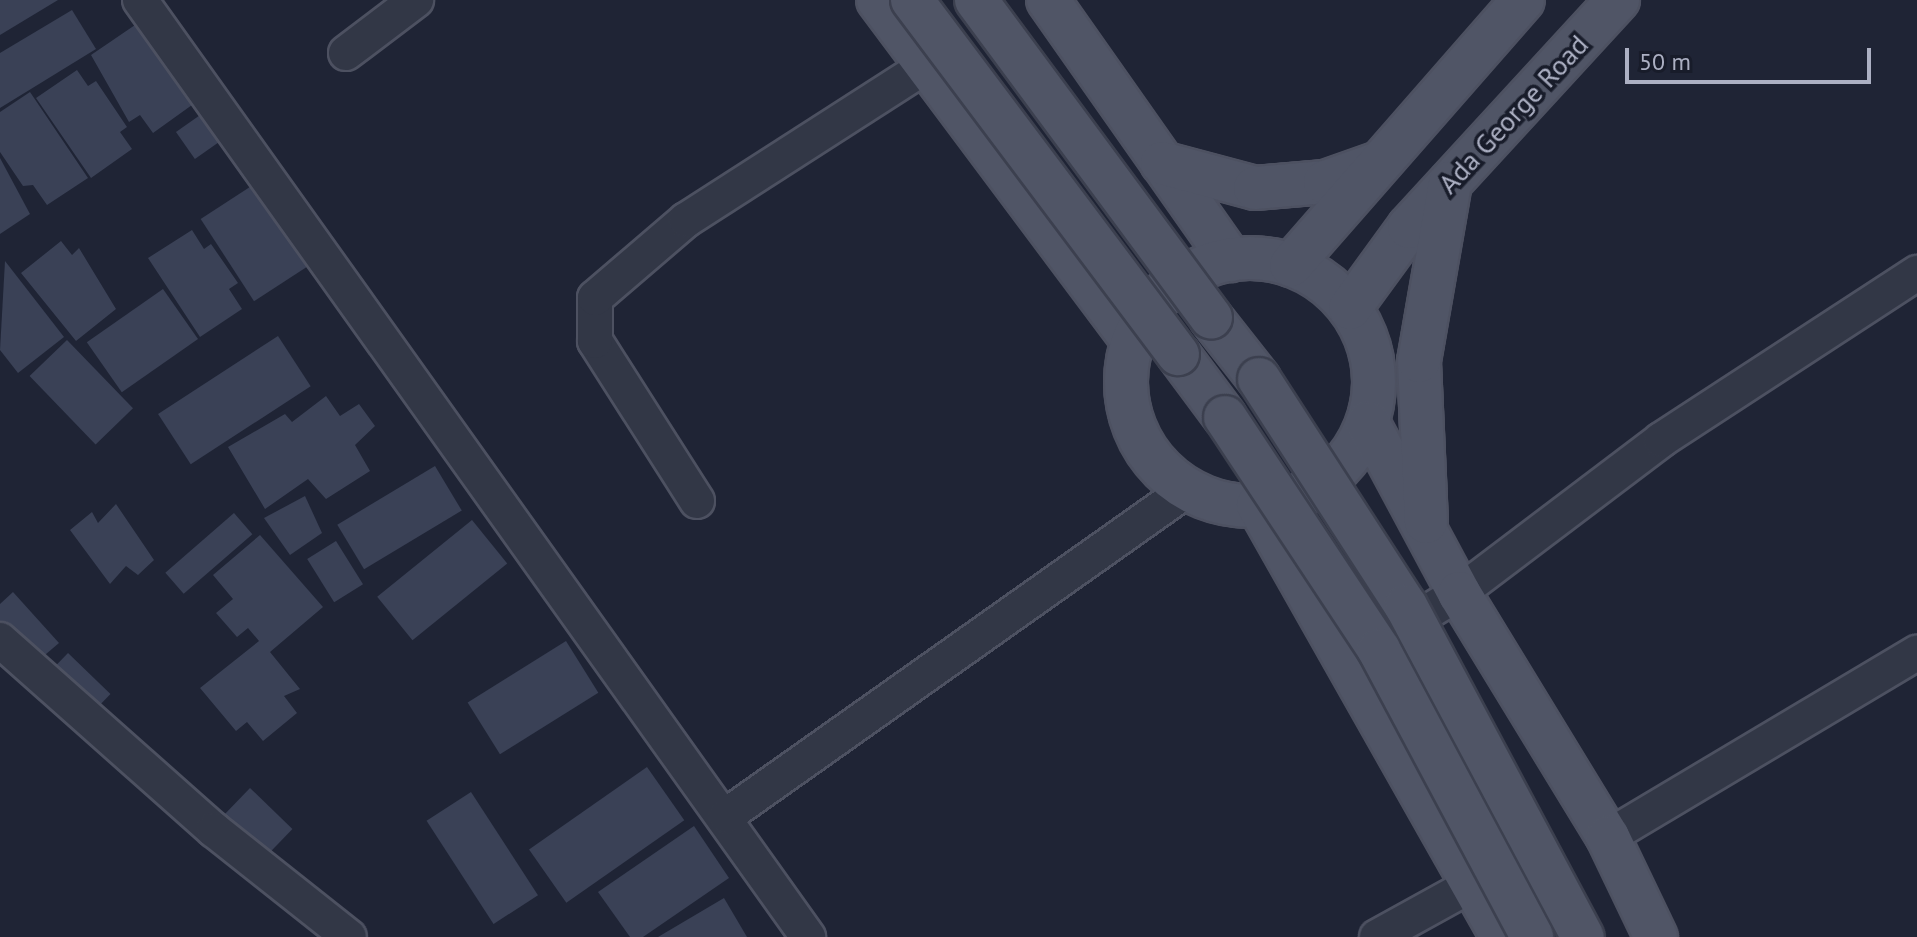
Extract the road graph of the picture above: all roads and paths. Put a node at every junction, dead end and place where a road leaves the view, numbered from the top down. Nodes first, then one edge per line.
1 (140, 0) edge
2 (416, 0) edge
3 (878, 0) edge
4 (912, 0) edge
5 (976, 0) edge
6 (1048, 0) edge
7 (1523, 0) edge
8 (1618, 0) edge
9 (346, 53) dead end
10 (927, 65) junction
11 (1162, 163) junction
12 (1368, 177) junction
13 (1450, 183) junction
14 (1231, 260) junction
15 (1291, 265) junction
16 (1917, 273) edge
17 (1350, 308) junction
18 (1133, 341) junction
19 (1368, 423) junction
20 (1188, 489) junction
21 (697, 501) dead end
22 (1258, 505) junction
23 (1426, 527) junction
24 (1459, 593) junction
25 (0, 640) edge
26 (1917, 653) edge
27 (1351, 659) junction
28 (726, 816) junction
29 (1608, 837) junction
30 (1475, 883) junction
31 (349, 937) edge
32 (808, 937) edge
33 (1377, 937) edge
34 (1502, 937) edge
35 (1532, 937) edge
36 (1583, 937) edge
37 (1656, 937) edge

1 - 28 street
2 - 9 street
3 - 10 main road
4 - 35 main road, bridge
5 - 36 main road, bridge
6 - 11 main road
7 - 12 main road
8 - 13 main road, Ada George Road
10 - 18 main road
10 - 21 street
11 - 12 main road
11 - 14 main road
12 - 15 main road
13 - 17 main road, Ada George Road
13 - 23 main road
14 - 15 main road
14 - 18 main road
15 - 17 main road
16 - 24 street
17 - 19 main road
18 - 20 main road
19 - 22 main road
19 - 23 main road
20 - 22 main road
20 - 28 street
22 - 27 main road
23 - 24 main road
24 - 27 street
24 - 29 main road
25 - 31 street
26 - 29 street
27 - 30 main road
28 - 32 street
29 - 37 main road
30 - 33 street
30 - 34 main road

